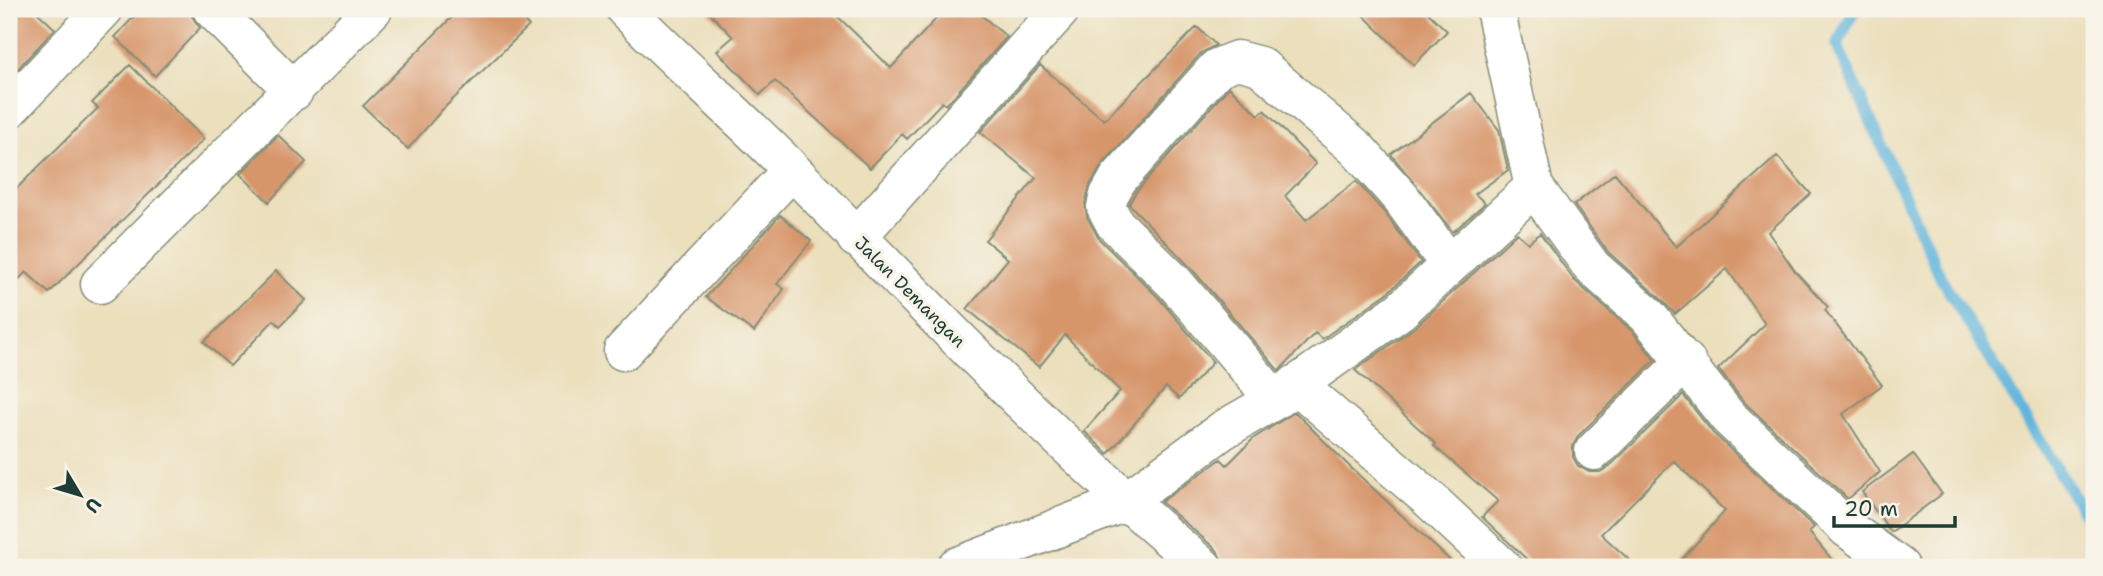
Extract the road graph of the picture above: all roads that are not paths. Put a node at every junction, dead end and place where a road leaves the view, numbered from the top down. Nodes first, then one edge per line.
1 (104, 9) edge
2 (212, 9) edge
3 (373, 9) edge
4 (1061, 9) edge
5 (1495, 9) edge
6 (640, 14) edge
7 (294, 91) junction
8 (9, 109) edge
9 (792, 170) junction
10 (1534, 187) junction
11 (856, 238) junction
12 (1449, 264) junction
13 (100, 284) dead end
14 (623, 351) dead end
15 (1686, 361) junction
16 (1285, 392) junction
17 (1594, 451) dead end
18 (1125, 502) junction
19 (956, 567) edge
20 (1203, 567) edge
21 (1502, 567) edge
22 (1900, 567) edge

1 - 8 street
2 - 7 street
3 - 7 street
4 - 11 street
5 - 10 street
6 - 9 street, Jalan Demangan
7 - 13 street
9 - 11 street, Jalan Demangan
9 - 14 street
10 - 12 street
10 - 15 street
11 - 18 street, Jalan Demangan
12 - 16 street
12 - 16 street
15 - 17 street
15 - 22 street
16 - 18 street
16 - 21 street
18 - 19 street
18 - 20 street, Jalan Demangan

